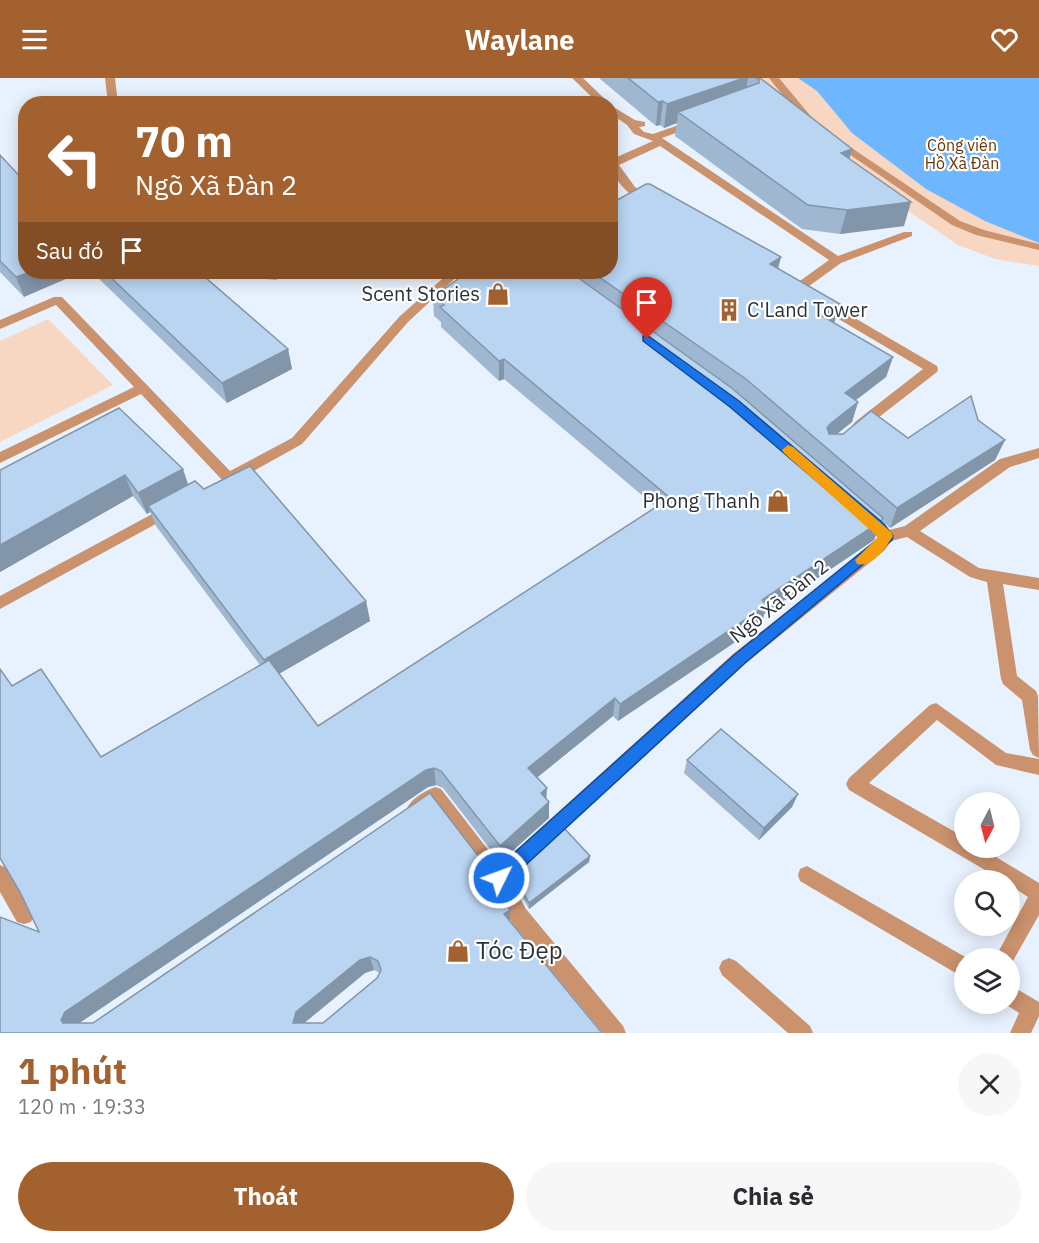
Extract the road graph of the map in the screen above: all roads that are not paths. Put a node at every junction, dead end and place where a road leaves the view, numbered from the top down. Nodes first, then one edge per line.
1 (110, 78) edge
2 (577, 78) edge
3 (774, 78) edge
4 (112, 96) edge
5 (596, 96) edge
6 (618, 113) edge
7 (707, 119) edge
8 (657, 140) junction
9 (618, 160) edge
10 (618, 173) edge
11 (648, 200) edge
12 (908, 234) edge
13 (1039, 247) edge
14 (837, 260) junction
15 (448, 279) edge
16 (0, 325) edge
17 (142, 388) junction
18 (848, 435) edge
19 (1039, 453) edge
20 (0, 458) edge
21 (178, 505) edge
22 (909, 531) junction
23 (994, 577) junction
24 (1039, 584) edge
25 (0, 603) edge
26 (1039, 750) edge
27 (1039, 767) edge
28 (396, 822) edge
29 (954, 841) edge
30 (982, 858) edge
31 (0, 874) edge
32 (807, 875) dead end
33 (499, 878) junction
34 (1039, 895) edge
35 (24, 915) edge
36 (1010, 948) edge
37 (954, 962) edge
38 (729, 968) dead end
39 (1020, 1001) edge
40 (616, 1033) edge
41 (803, 1033) edge
42 (1020, 1033) edge

1 - 4 street
2 - 5 street
3 - 13 street
6 - 8 street
7 - 8 street
8 - 9 street
8 - 14 street
10 - 11 street
12 - 14 street
14 - 18 street
15 - 17 street
16 - 17 street
17 - 20 street
19 - 22 street
21 - 25 street
22 - 23 street
22 - 33 street, Ngõ Xã Đàn 2
23 - 24 street
23 - 26 street
27 - 29 street
28 - 33 street
30 - 34 street
31 - 35 street
32 - 37 street
33 - 40 street
34 - 36 street
38 - 41 street
39 - 42 street

